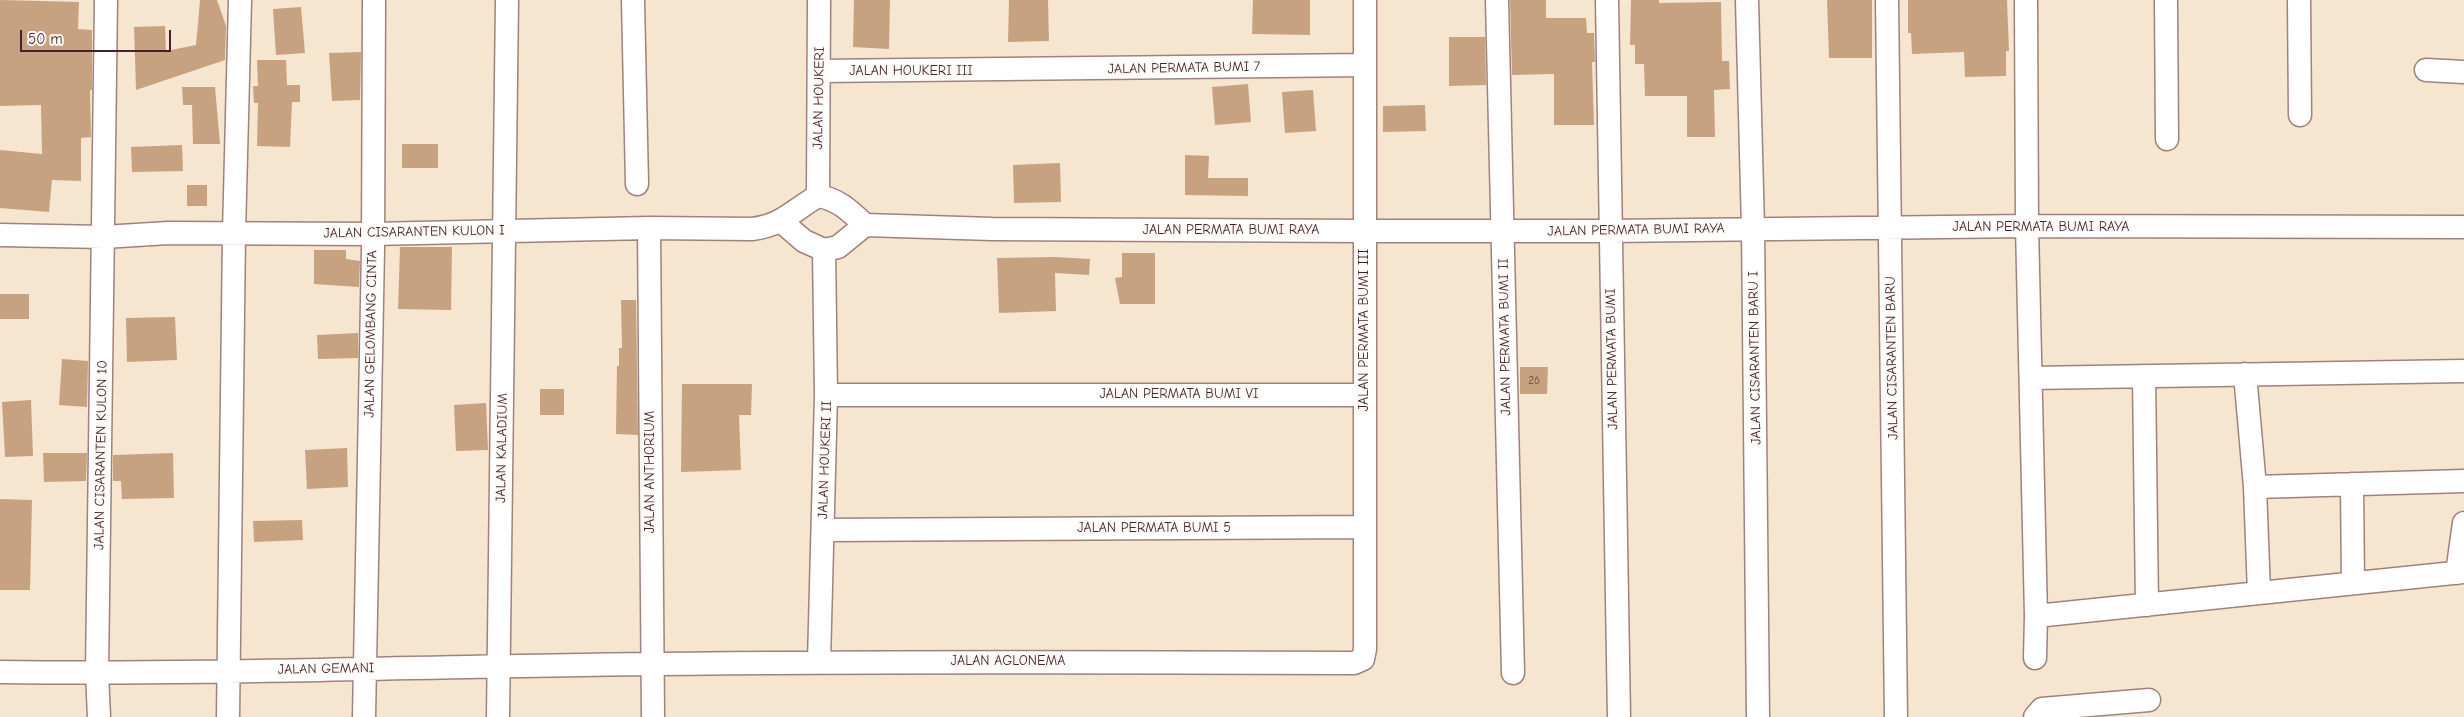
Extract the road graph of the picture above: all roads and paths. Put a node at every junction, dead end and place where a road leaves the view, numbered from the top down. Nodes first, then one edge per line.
1 (106, 0) edge
2 (240, 0) edge
3 (374, 0) edge
4 (507, 0) edge
5 (633, 0) edge
6 (819, 0) edge
7 (1365, 0) edge
8 (1497, 0) edge
9 (1606, 0) edge
10 (1747, 0) edge
11 (1887, 0) edge
12 (2026, 0) edge
13 (2166, 0) edge
14 (2299, 0) edge
15 (1365, 65) junction
16 (1003, 70) joint
17 (2426, 70) dead end
18 (820, 71) junction
19 (2464, 72) edge
20 (2300, 115) dead end
21 (2167, 139) dead end
22 (637, 184) dead end
23 (818, 196) junction
24 (782, 222) junction
25 (864, 224) junction
26 (2027, 226) junction
27 (649, 228) junction
28 (1753, 228) junction
29 (1891, 228) junction
30 (2464, 228) edge
31 (505, 230) junction
32 (1364, 231) junction
33 (1502, 231) junction
34 (1610, 231) junction
35 (234, 233) junction
36 (372, 234) junction
37 (0, 235) edge
38 (104, 237) junction
39 (824, 250) junction
40 (2464, 370) edge
41 (2245, 374) junction
42 (2144, 376) junction
43 (2031, 378) junction
44 (995, 394) joint
45 (826, 395) junction
46 (1364, 395) junction
47 (2464, 481) edge
48 (2352, 484) junction
49 (2255, 487) junction
50 (2464, 522) edge
51 (1364, 527) junction
52 (823, 530) junction
53 (2460, 572) edge
54 (2353, 583) junction
55 (2259, 593) junction
56 (2148, 604) junction
57 (2036, 616) junction
58 (2035, 658) dead end
59 (1363, 659) joint
60 (820, 662) junction
61 (652, 664) junction
62 (500, 666) junction
63 (366, 668) junction
64 (228, 671) junction
65 (0, 672) edge
66 (97, 673) junction
67 (1513, 673) dead end
68 (2149, 700) dead end
69 (99, 717) edge
70 (228, 717) edge
71 (364, 717) edge
72 (498, 717) edge
73 (653, 717) edge
74 (1619, 717) edge
75 (1758, 717) edge
76 (1896, 717) edge
77 (2035, 717) edge

1 - 38 street, JALAN CISARANTEN KULON 10
2 - 35 street
3 - 36 street, JALAN GELOMBANG CINTA
4 - 31 street, JALAN KALADIUM
5 - 22 street
6 - 18 street, JALAN HOUKERI
7 - 15 street, JALAN PERMATA BUMI III
8 - 33 street, JALAN PERMATA BUMI II
9 - 34 street, JALAN PERMATA BUMI
10 - 28 street, JALAN CISARANTEN BARU I
11 - 29 street, JALAN CISARANTEN BARU
12 - 26 street
13 - 21 street
14 - 20 street
15 - 16 street, JALAN PERMATA BUMI 7
15 - 32 street, JALAN PERMATA BUMI III
16 - 18 street, JALAN HOUKERI III
17 - 19 street
18 - 23 street, JALAN HOUKERI
23 - 24 street, JALAN CISARANTEN KULON I
23 - 25 street
24 - 27 street, JALAN CISARANTEN KULON I
24 - 39 street
25 - 32 street, JALAN PERMATA BUMI RAYA
25 - 39 street
26 - 29 street, JALAN PERMATA BUMI RAYA
26 - 30 street, JALAN PERMATA BUMI RAYA
26 - 43 street
27 - 31 street, JALAN CISARANTEN KULON I
27 - 61 street, JALAN ANTHORIUM
28 - 29 street, JALAN PERMATA BUMI RAYA
28 - 34 street, JALAN PERMATA BUMI RAYA
28 - 75 street, JALAN CISARANTEN BARU I
29 - 76 street, JALAN CISARANTEN BARU
31 - 36 street, JALAN CISARANTEN KULON I
31 - 62 street, JALAN KALADIUM
32 - 33 street, JALAN PERMATA BUMI RAYA
32 - 46 street, JALAN PERMATA BUMI III
33 - 34 street, JALAN PERMATA BUMI RAYA
33 - 67 street, JALAN PERMATA BUMI II
34 - 74 street, JALAN PERMATA BUMI
35 - 36 street, JALAN CISARANTEN KULON I
35 - 38 street, JALAN CISARANTEN KULON I
35 - 64 street
36 - 63 street, JALAN GELOMBANG CINTA
37 - 38 street, JALAN CISARANTEN KULON I
38 - 66 street, JALAN CISARANTEN KULON 10
39 - 45 street
40 - 41 street
41 - 42 street
41 - 49 street
42 - 43 street
42 - 56 street
43 - 57 street
44 - 45 street, JALAN HOUKERI II
44 - 46 street, JALAN PERMATA BUMI VI
45 - 52 street, JALAN HOUKERI II
46 - 51 street, JALAN PERMATA BUMI III
47 - 48 street
48 - 49 street
48 - 54 street
49 - 55 street
50 - 53 street
51 - 52 street, JALAN PERMATA BUMI 5
51 - 59 street, JALAN PERMATA BUMI III
52 - 60 street, JALAN HOUKERI II
53 - 54 street
54 - 55 street
55 - 56 street
56 - 57 street
57 - 58 street
59 - 60 street, JALAN AGLONEMA
60 - 61 street, JALAN AGLONEMA
61 - 62 street, JALAN GEMANI
61 - 73 street, JALAN ANTHORIUM
62 - 63 street, JALAN GEMANI
62 - 72 street, JALAN KALADIUM
63 - 64 street, JALAN GEMANI
63 - 71 street, JALAN GELOMBANG CINTA
64 - 66 street, JALAN GEMANI
64 - 70 street
65 - 66 street, JALAN GEMANI
66 - 69 street, JALAN CISARANTEN KULON 10
68 - 77 street

